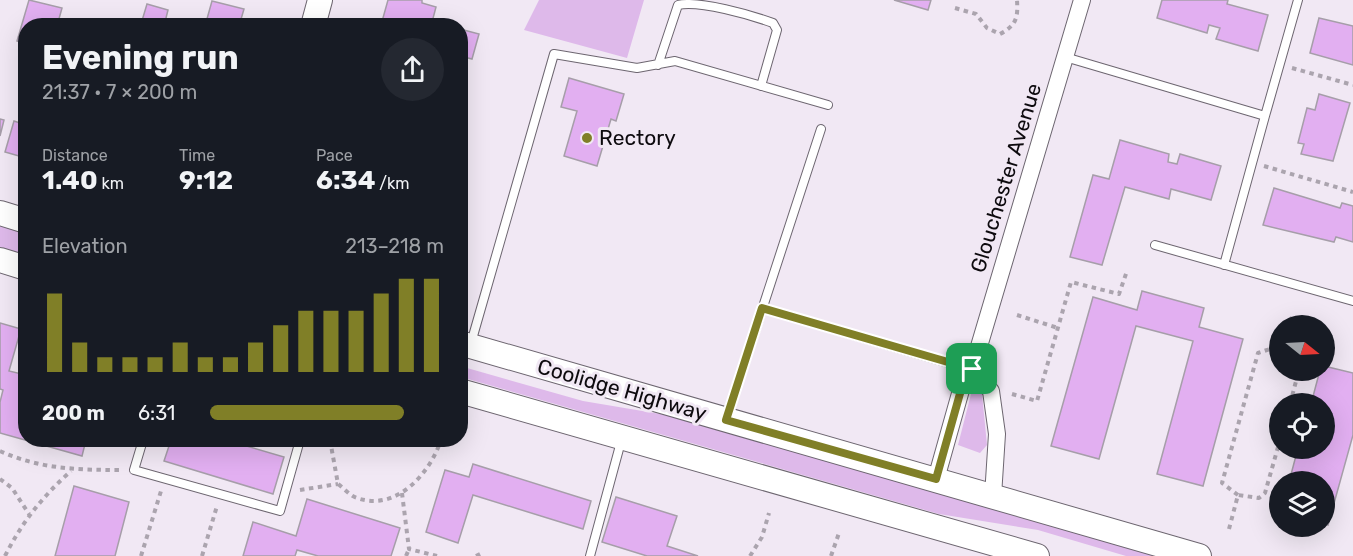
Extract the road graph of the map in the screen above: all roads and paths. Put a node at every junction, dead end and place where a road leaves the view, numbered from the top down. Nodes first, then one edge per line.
1 (320, 0) edge
2 (1017, 0) edge
3 (1082, 0) edge
4 (1298, 0) edge
5 (955, 8) dead end
6 (315, 18) edge
7 (1065, 57) junction
8 (658, 64) junction
9 (1280, 65) junction
10 (1353, 85) edge
11 (761, 86) junction
12 (828, 105) dead end
13 (1265, 116) junction
14 (821, 129) dead end
15 (1252, 162) junction
16 (1353, 192) edge
17 (0, 213) edge
18 (18, 219) edge
19 (1155, 245) dead end
20 (0, 260) edge
21 (1224, 265) junction
22 (18, 266) edge
23 (1127, 271) dead end
24 (1353, 301) edge
25 (762, 308) junction
26 (1017, 315) dead end
27 (1058, 328) junction
28 (468, 335) edge
29 (468, 346) edge
30 (1269, 350) edge
31 (972, 369) junction
32 (468, 393) edge
33 (1012, 394) dead end
34 (726, 420) junction
35 (622, 436) junction
36 (141, 447) edge
37 (298, 447) edge
38 (331, 447) edge
39 (437, 447) edge
40 (0, 451) edge
41 (1275, 459) edge
42 (72, 470) junction
43 (134, 470) junction
44 (164, 478) junction
45 (0, 479) edge
46 (936, 479) junction
47 (338, 484) junction
48 (285, 492) junction
49 (402, 493) junction
50 (220, 494) junction
51 (1238, 495) junction
52 (993, 496) junction
53 (769, 513) dead end
54 (30, 514) junction
55 (1229, 529) dead end
56 (839, 532) dead end
57 (409, 549) junction
58 (482, 553) dead end
59 (1013, 553) edge
60 (4, 556) edge
61 (141, 556) edge
62 (202, 556) edge
63 (406, 556) edge
64 (437, 556) edge
65 (476, 556) edge
66 (590, 556) edge
67 (750, 556) edge
68 (831, 556) edge
69 (1037, 556) edge
70 (1199, 556) edge

1 - 6 main road
2 - 5 path
3 - 7 street, Glouchester Avenue
4 - 9 lane
7 - 13 lane
7 - 31 street, Glouchester Avenue
8 - 11 lane
8 - 11 lane
8 - 28 lane
9 - 10 path
9 - 13 lane
11 - 12 lane
13 - 15 lane
14 - 25 lane
15 - 16 path
15 - 21 lane
17 - 18 main road
19 - 21 lane
20 - 22 main road
21 - 24 lane
23 - 27 path
25 - 31 lane
25 - 34 lane
26 - 27 path
27 - 33 path
29 - 34 main road, Coolidge Highway
30 - 51 path
31 - 46 street, Glouchester Avenue
31 - 52 street
32 - 35 main road
34 - 46 main road, Coolidge Highway
35 - 59 main road
35 - 66 lane
36 - 43 lane
37 - 48 lane
38 - 47 path
39 - 49 path
40 - 42 path
41 - 51 path
42 - 43 path
42 - 54 path
43 - 44 lane
44 - 50 lane
44 - 61 path
45 - 54 path
46 - 52 main road, Coolidge Highway
47 - 48 path
47 - 49 path
48 - 50 lane
49 - 57 path
50 - 62 path
51 - 55 path
52 - 70 main road, Coolidge Highway
53 - 67 path
54 - 60 path
56 - 68 path
57 - 63 path
57 - 64 path
58 - 65 path
59 - 69 main road

